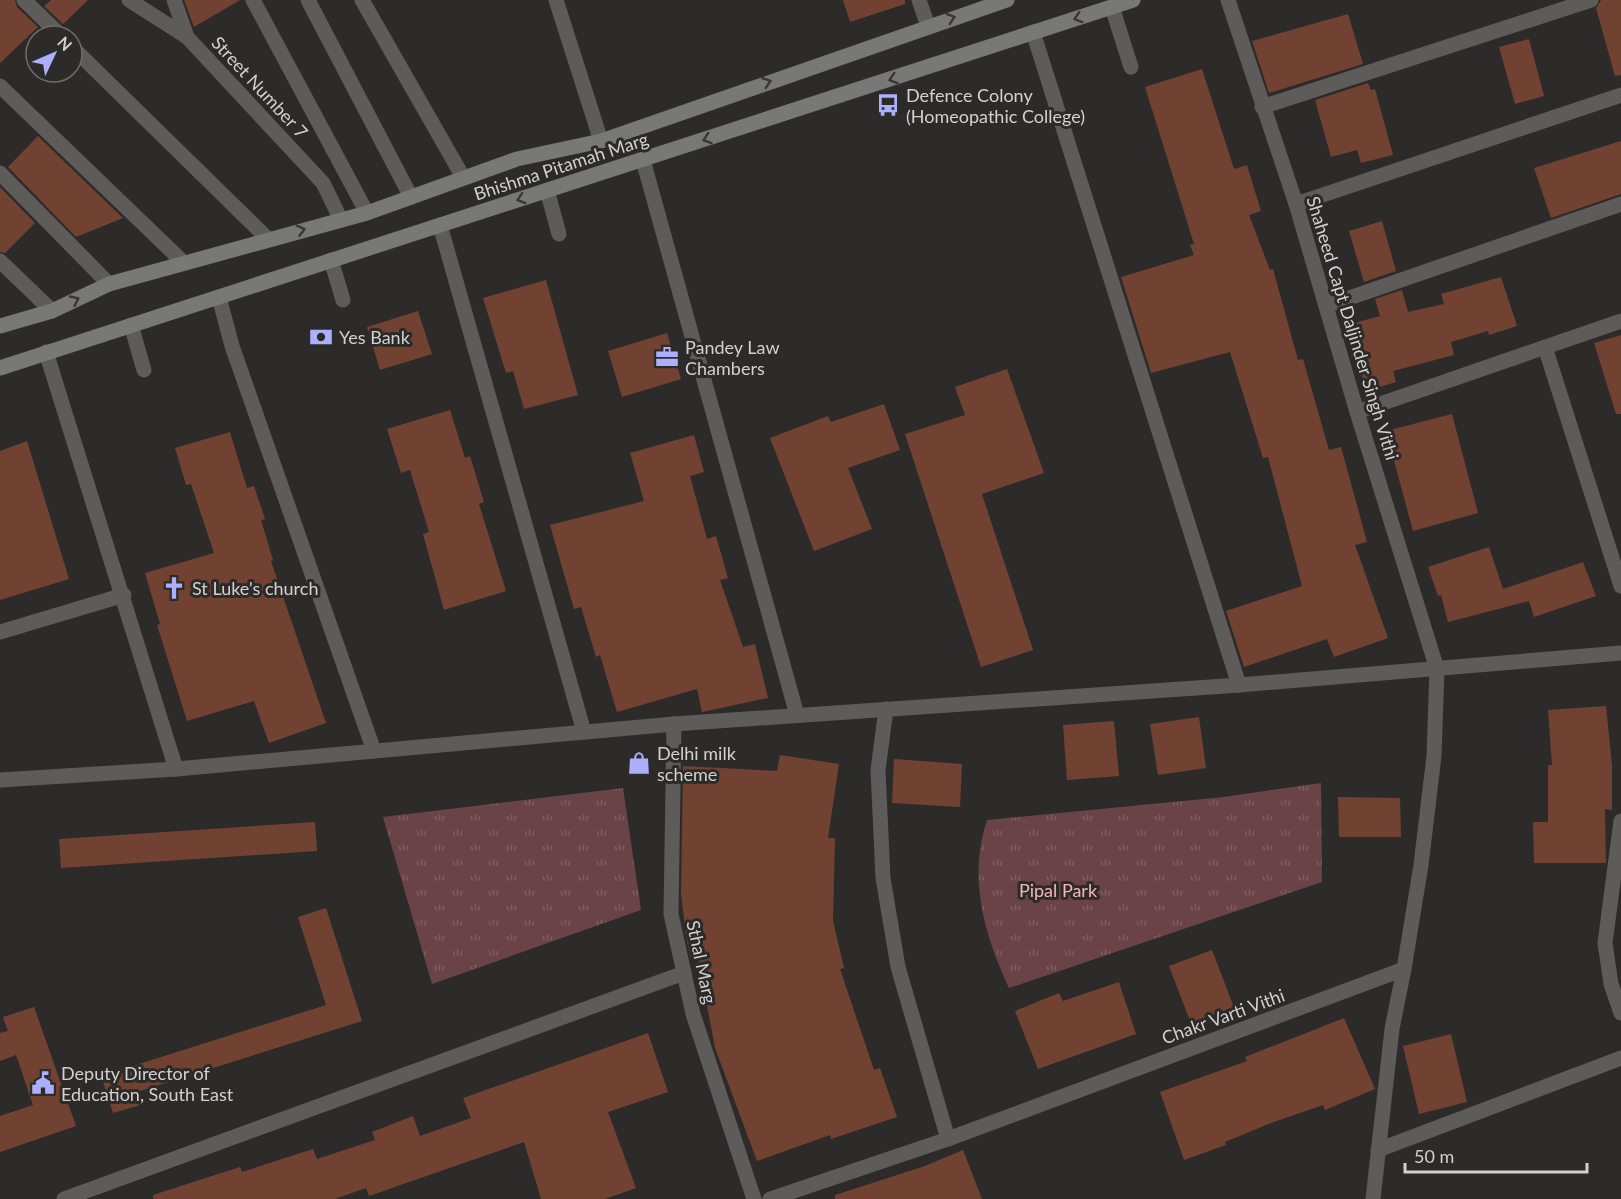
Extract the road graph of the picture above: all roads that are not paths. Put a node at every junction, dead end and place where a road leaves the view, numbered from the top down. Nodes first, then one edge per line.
1 (24, 0) edge
2 (129, 0) edge
3 (174, 0) edge
4 (253, 0) edge
5 (308, 0) edge
6 (362, 0) edge
7 (919, 0) edge
8 (1007, 0) edge
9 (1133, 0) edge
10 (1228, 0) edge
11 (1591, 0) edge
12 (561, 1) edge
13 (1112, 7) junction
14 (49, 24) edge
15 (928, 26) junction
16 (1034, 32) junction
17 (187, 38) junction
18 (84, 59) edge
19 (1131, 67) dead end
20 (0, 86) edge
21 (1621, 95) edge
22 (1262, 107) junction
23 (601, 141) junction
24 (643, 160) junction
25 (0, 173) edge
26 (463, 177) junction
27 (547, 190) junction
28 (411, 196) junction
29 (1296, 204) junction
30 (1621, 204) edge
31 (367, 213) junction
32 (341, 220) junction
33 (440, 225) junction
34 (558, 234) dead end
35 (268, 239) junction
36 (331, 260) junction
37 (0, 261) edge
38 (183, 262) junction
39 (110, 284) junction
40 (219, 297) junction
41 (343, 300) dead end
42 (1326, 306) junction
43 (52, 310) junction
44 (1621, 321) edge
45 (131, 325) junction
46 (0, 326) edge
47 (1545, 347) junction
48 (46, 352) junction
49 (0, 368) edge
50 (144, 370) dead end
51 (1357, 412) junction
52 (1621, 586) edge
53 (124, 595) junction
54 (0, 632) edge
55 (1621, 653) edge
56 (1437, 669) junction
57 (1239, 685) junction
58 (886, 709) junction
59 (797, 715) junction
60 (674, 724) junction
61 (584, 732) junction
62 (374, 751) junction
63 (176, 769) junction
64 (0, 780) edge
65 (1621, 821) edge
66 (1404, 969) junction
67 (684, 973) junction
68 (1621, 1013) edge
69 (1621, 1058) edge
70 (948, 1139) junction
71 (1378, 1150) junction
72 (64, 1199) edge
73 (754, 1199) edge
74 (770, 1199) edge
75 (1373, 1199) edge

1 - 14 street
2 - 17 street, Street Number 7
3 - 17 street
4 - 31 street
5 - 28 street
6 - 26 street
7 - 15 street
15 -> 8 main road, Bhishma Pitamah Marg
9 - 13 main road, Bhishma Pitamah Marg
10 - 22 street, Shaheed Capt Daljinder Singh Vithi
11 - 22 street
12 - 23 street
13 -> 16 main road, Bhishma Pitamah Marg
13 - 19 street
23 -> 15 main road, Bhishma Pitamah Marg
16 -> 24 main road, Bhishma Pitamah Marg
16 - 57 street
17 - 32 street, Street Number 7
18 - 35 street
20 - 38 street
21 - 29 street
22 - 29 street, Shaheed Capt Daljinder Singh Vithi
23 - 26 main road, Bhishma Pitamah Marg
24 - 27 main road, Bhishma Pitamah Marg
24 - 59 street
25 - 39 street
26 - 28 main road, Bhishma Pitamah Marg
27 -> 33 main road, Bhishma Pitamah Marg
27 - 34 street
28 - 31 main road, Bhishma Pitamah Marg
29 - 42 street, Shaheed Capt Daljinder Singh Vithi
30 - 42 street
31 - 32 main road, Bhishma Pitamah Marg
35 -> 32 main road, Bhishma Pitamah Marg
33 - 36 main road, Bhishma Pitamah Marg
33 - 61 street
35 - 38 main road, Bhishma Pitamah Marg
36 - 40 main road, Bhishma Pitamah Marg
36 - 41 street
37 - 43 street
38 - 39 main road, Bhishma Pitamah Marg
43 -> 39 main road, Bhishma Pitamah Marg
40 - 45 main road, Bhishma Pitamah Marg
40 - 62 street
42 - 51 street, Shaheed Capt Daljinder Singh Vithi
43 - 46 main road, Bhishma Pitamah Marg
44 - 47 street
45 - 48 main road, Bhishma Pitamah Marg
45 - 50 street
47 - 51 street
47 - 52 street
48 - 49 main road, Bhishma Pitamah Marg
48 - 53 street
51 - 56 street, Shaheed Capt Daljinder Singh Vithi
53 - 54 street
53 - 63 street
55 - 56 street
56 - 57 street
56 - 66 street
57 - 58 street
58 - 59 street
58 - 70 street
59 - 60 street
60 - 61 street
60 - 67 street, Sthal Marg
61 - 62 street
62 - 63 street
63 - 64 street
65 - 68 street
66 - 70 street, Chakr Varti Vithi
66 - 71 street
67 - 72 street
67 - 73 street, Sthal Marg
69 - 71 street
70 - 74 street, Chakr Varti Vithi
71 - 75 street

